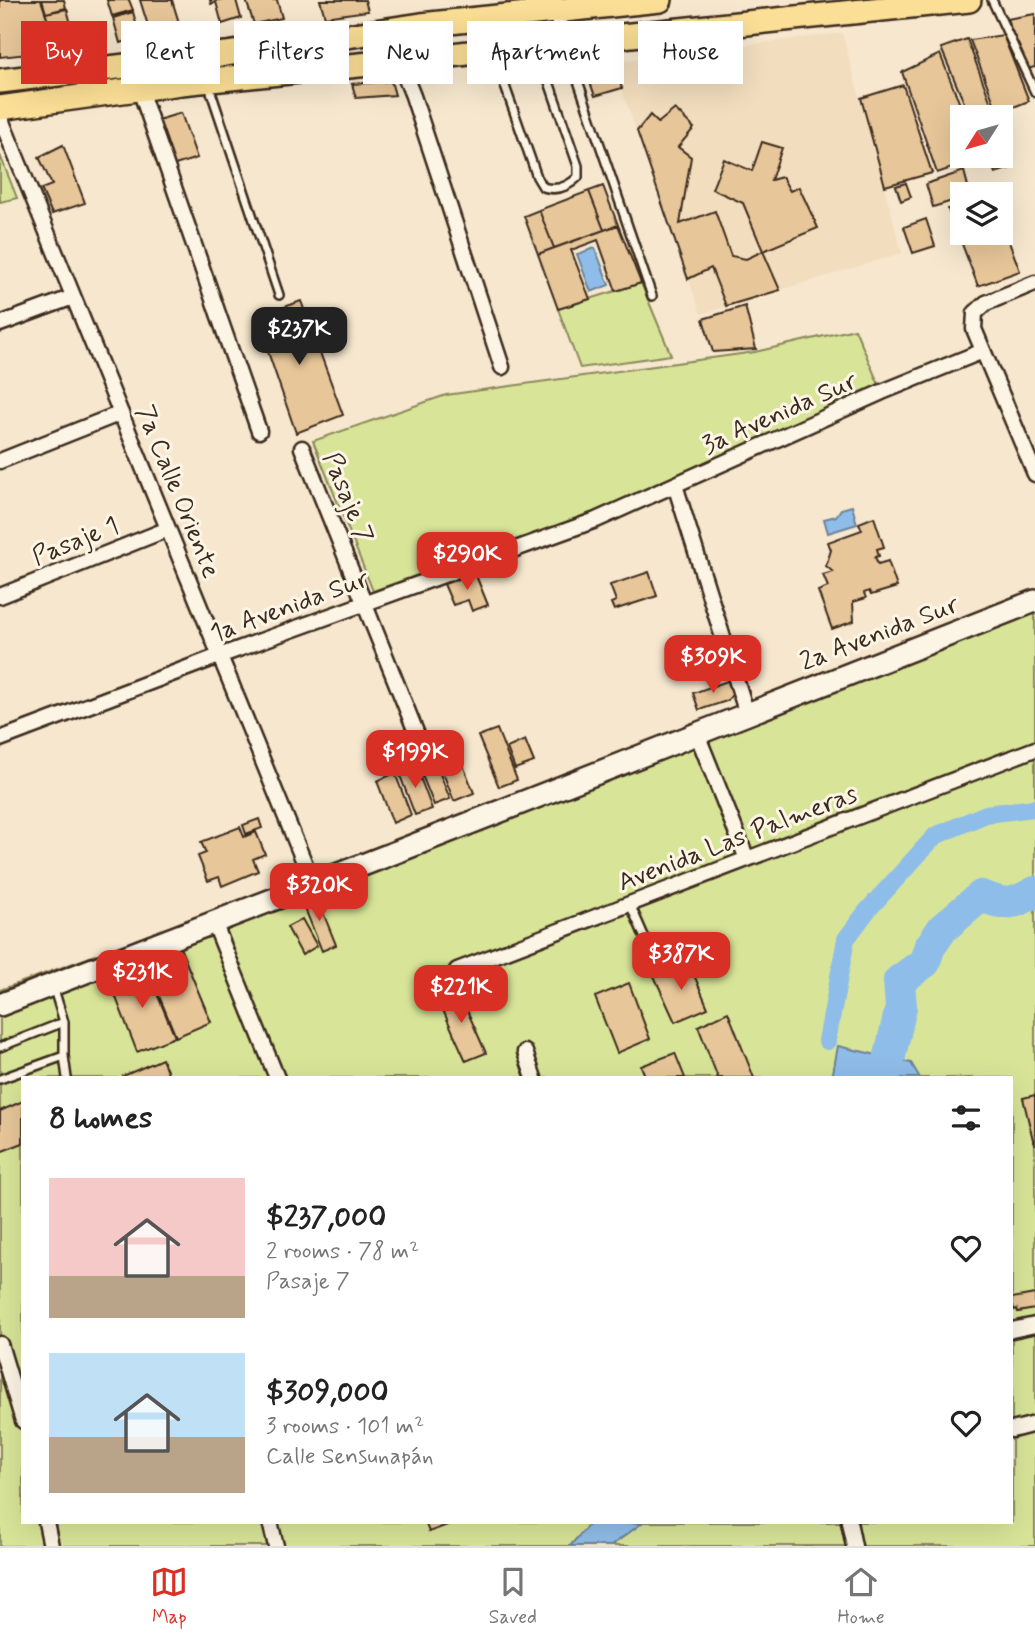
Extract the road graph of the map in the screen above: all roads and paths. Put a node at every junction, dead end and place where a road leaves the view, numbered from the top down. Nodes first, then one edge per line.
1 (660, 0) edge
2 (969, 0) edge
3 (992, 0) edge
4 (554, 5) edge
5 (624, 36) edge
6 (363, 65) edge
7 (220, 80) edge
8 (0, 81) edge
9 (185, 84) edge
10 (208, 84) edge
11 (408, 84) edge
12 (504, 84) edge
13 (550, 84) edge
14 (579, 84) edge
15 (140, 90) junction
16 (1035, 92) edge
17 (0, 108) edge
18 (0, 117) edge
19 (1035, 283) edge
20 (279, 295) dead end
21 (652, 296) dead end
22 (73, 297) junction
23 (0, 324) edge
24 (983, 351) junction
25 (502, 367) dead end
26 (121, 413) junction
27 (258, 431) dead end
28 (1035, 435) edge
29 (1020, 440) junction
30 (302, 448) dead end
31 (0, 461) edge
32 (1035, 474) edge
33 (674, 485) junction
34 (596, 520) joint
35 (168, 529) junction
36 (0, 596) edge
37 (1035, 601) edge
38 (365, 604) junction
39 (219, 656) junction
40 (747, 714) junction
41 (697, 734) junction
42 (0, 739) edge
43 (1035, 749) edge
44 (424, 752) dead end
45 (747, 859) junction
46 (313, 884) junction
47 (630, 904) junction
48 (214, 922) junction
49 (658, 968) dead end
50 (457, 970) dead end
51 (52, 985) junction
52 (0, 1005) edge
53 (64, 1022) junction
54 (0, 1047) edge
55 (525, 1052) dead end
56 (64, 1056) junction
57 (67, 1076) edge
58 (276, 1076) edge
59 (533, 1076) edge
60 (0, 1079) edge
61 (1035, 1325) edge
62 (1013, 1330) edge
63 (0, 1344) edge
64 (21, 1414) edge
65 (1035, 1424) edge
66 (1013, 1430) edge
67 (46, 1524) edge
68 (270, 1524) edge
69 (849, 1524) edge
70 (51, 1546) edge
71 (276, 1546) edge
72 (854, 1546) edge

1 - 4 main road
2 - 5 main road
3 - 16 lane
4 - 8 main road
6 - 7 main road
9 - 15 main road
10 - 20 lane
11 - 25 street
12 - 13 lane
14 - 21 lane
15 - 17 main road
15 - 27 street
18 - 22 street, 7a Calle Oriente
19 - 24 street
22 - 23 street
22 - 26 street, 7a Calle Oriente
24 - 29 street
24 - 33 street, 3a Avenida Sur
26 - 31 street
26 - 35 street, 7a Calle Oriente
28 - 29 street
29 - 32 street
30 - 38 street, Pasaje 7
33 - 34 street, 3a Avenida Sur
33 - 40 street
34 - 38 street, 1a Avenida Sur
35 - 36 street, Pasaje 1
35 - 39 street, 7a Calle Oriente
37 - 40 street, 2a Avenida Sur
38 - 39 street, 1a Avenida Sur
38 - 44 street, Pasaje 7
39 - 42 street, 1a Avenida Sur
39 - 46 street, 7a Calle Oriente
40 - 41 street, 2a Avenida Sur
41 - 45 street
41 - 46 street, 2a Avenida Sur
43 - 45 street, Avenida Las Palmeras
45 - 47 street, Avenida Las Palmeras
46 - 48 street, 2a Avenida Sur
47 - 49 lane
47 - 50 street, Avenida Las Palmeras
48 - 51 street, 2a Avenida Sur
48 - 58 street
51 - 52 street, 2a Avenida Sur
51 - 53 lane
53 - 54 lane
53 - 56 lane
55 - 59 street
56 - 57 lane
56 - 60 lane
61 - 62 street
63 - 64 street
65 - 66 street
67 - 70 street
68 - 71 street
69 - 72 street

